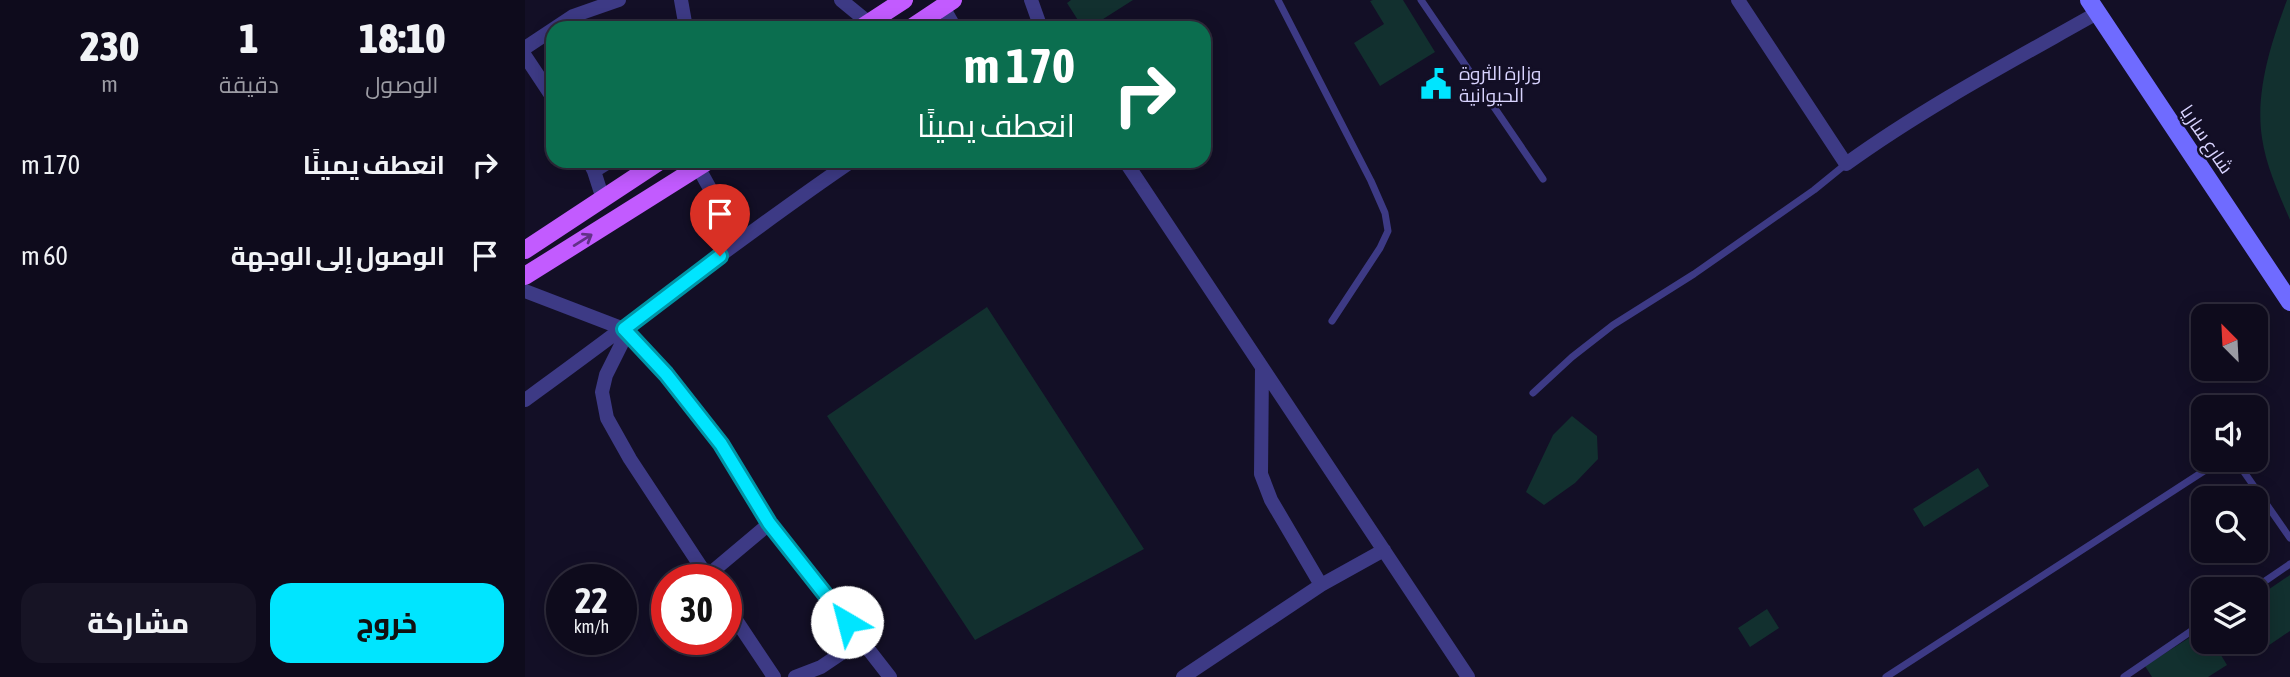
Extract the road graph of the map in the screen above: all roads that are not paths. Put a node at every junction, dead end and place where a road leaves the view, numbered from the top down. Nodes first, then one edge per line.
1 (619, 0) edge
2 (681, 0) edge
3 (841, 0) edge
4 (904, 0) edge
5 (1031, 0) edge
6 (1278, 0) edge
7 (1421, 0) edge
8 (1738, 0) edge
9 (948, 3) edge
10 (2093, 7) edge
11 (566, 21) edge
12 (685, 21) edge
13 (860, 21) edge
14 (872, 21) edge
15 (921, 21) edge
16 (953, 21) edge
17 (1038, 21) edge
18 (546, 34) edge
19 (525, 48) edge
20 (525, 56) edge
21 (546, 88) edge
22 (1846, 164) junction
23 (593, 168) edge
24 (650, 168) edge
25 (697, 168) edge
26 (705, 168) edge
27 (842, 168) edge
28 (1130, 168) edge
29 (1543, 179) dead end
30 (603, 199) junction
31 (739, 241) junction
32 (525, 250) edge
33 (525, 276) edge
34 (525, 291) edge
35 (2290, 302) edge
36 (1332, 321) dead end
37 (625, 331) junction
38 (1262, 368) junction
39 (1533, 393) dead end
40 (525, 400) edge
41 (2202, 472) edge
42 (2244, 472) edge
43 (769, 523) junction
44 (2290, 538) edge
45 (1384, 550) junction
46 (699, 564) edge
47 (724, 564) edge
48 (2290, 564) edge
49 (2268, 579) edge
50 (1321, 585) junction
51 (742, 629) edge
52 (2191, 631) edge
53 (861, 640) junction
54 (774, 677) edge
55 (795, 677) edge
56 (890, 677) edge
57 (1183, 677) edge
58 (1468, 677) edge
59 (1886, 677) edge
60 (2124, 677) edge

1 - 11 street
2 - 12 street
3 - 13 street
4 - 14 main road
5 - 17 street
6 - 36 lane
7 - 29 lane
8 - 22 street
9 - 15 main road
9 - 16 street
10 - 22 street
10 - 35 street, شارع ساريا
18 - 19 street
20 - 21 street
22 - 39 lane
23 - 30 street
24 - 30 main road
33 -> 25 main road
26 - 31 street
27 - 31 street
28 - 38 street
30 - 32 main road
31 - 37 street
34 - 37 street
37 - 40 street
37 - 43 street
37 - 46 street
38 - 45 street
38 - 50 street
41 - 59 lane
42 - 44 lane
43 - 47 street
43 - 53 street
45 - 50 street
45 - 58 street
48 - 49 lane
50 - 57 street
51 - 54 street
52 - 60 lane
53 - 55 street
53 - 56 street

